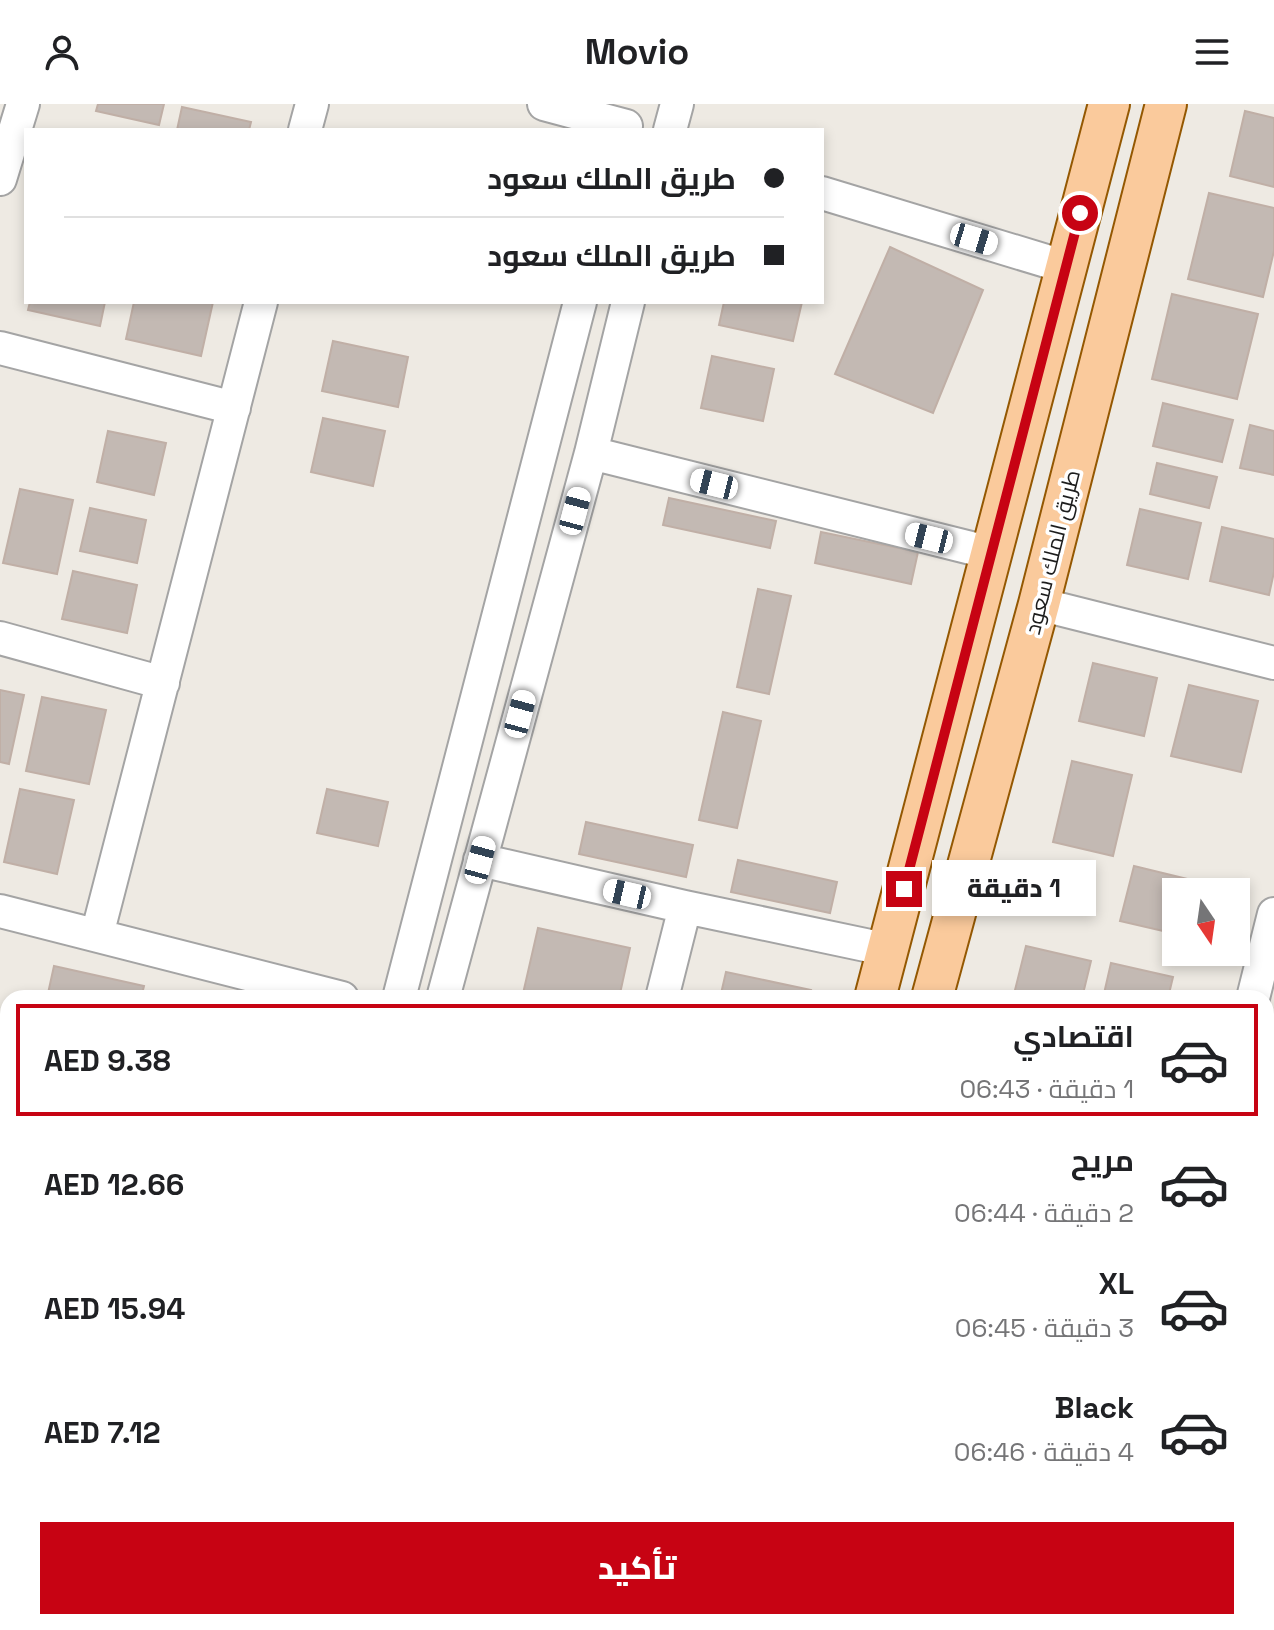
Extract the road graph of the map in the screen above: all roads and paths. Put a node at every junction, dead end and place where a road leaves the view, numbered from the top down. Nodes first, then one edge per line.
1 (23, 104) edge
2 (312, 104) edge
3 (544, 104) edge
4 (677, 104) edge
5 (1109, 104) edge
6 (1166, 104) edge
7 (628, 120) edge
8 (306, 128) edge
9 (671, 128) edge
10 (0, 179) edge
11 (824, 194) edge
12 (1066, 267) junction
13 (260, 304) edge
14 (579, 304) edge
15 (628, 304) edge
16 (0, 348) edge
17 (234, 408) junction
18 (591, 453) junction
19 (991, 553) junction
20 (1039, 604) junction
21 (0, 638) edge
22 (1274, 663) edge
23 (163, 683) junction
24 (480, 860) junction
25 (685, 907) junction
26 (0, 911) edge
27 (1274, 914) edge
28 (97, 935) junction
29 (889, 950) junction
30 (311, 990) edge
31 (401, 990) edge
32 (445, 990) edge
33 (664, 990) edge
34 (877, 990) edge
35 (934, 990) edge
36 (1255, 990) edge

1 - 10 street
2 - 8 street
3 - 7 street
4 - 9 street
5 - 12 main road
6 - 20 main road, طريق الملك سعود
11 - 12 street
12 - 19 main road
13 - 17 street
14 - 31 street
15 - 18 street
16 - 17 street
17 - 23 street
18 - 19 street
18 - 24 street
19 - 29 main road
20 - 22 street
20 - 35 main road, طريق الملك سعود
21 - 23 street
23 - 28 street
24 - 25 street
24 - 32 street
25 - 29 street
25 - 33 street
26 - 28 street
27 - 36 street
28 - 30 street
29 - 34 main road

